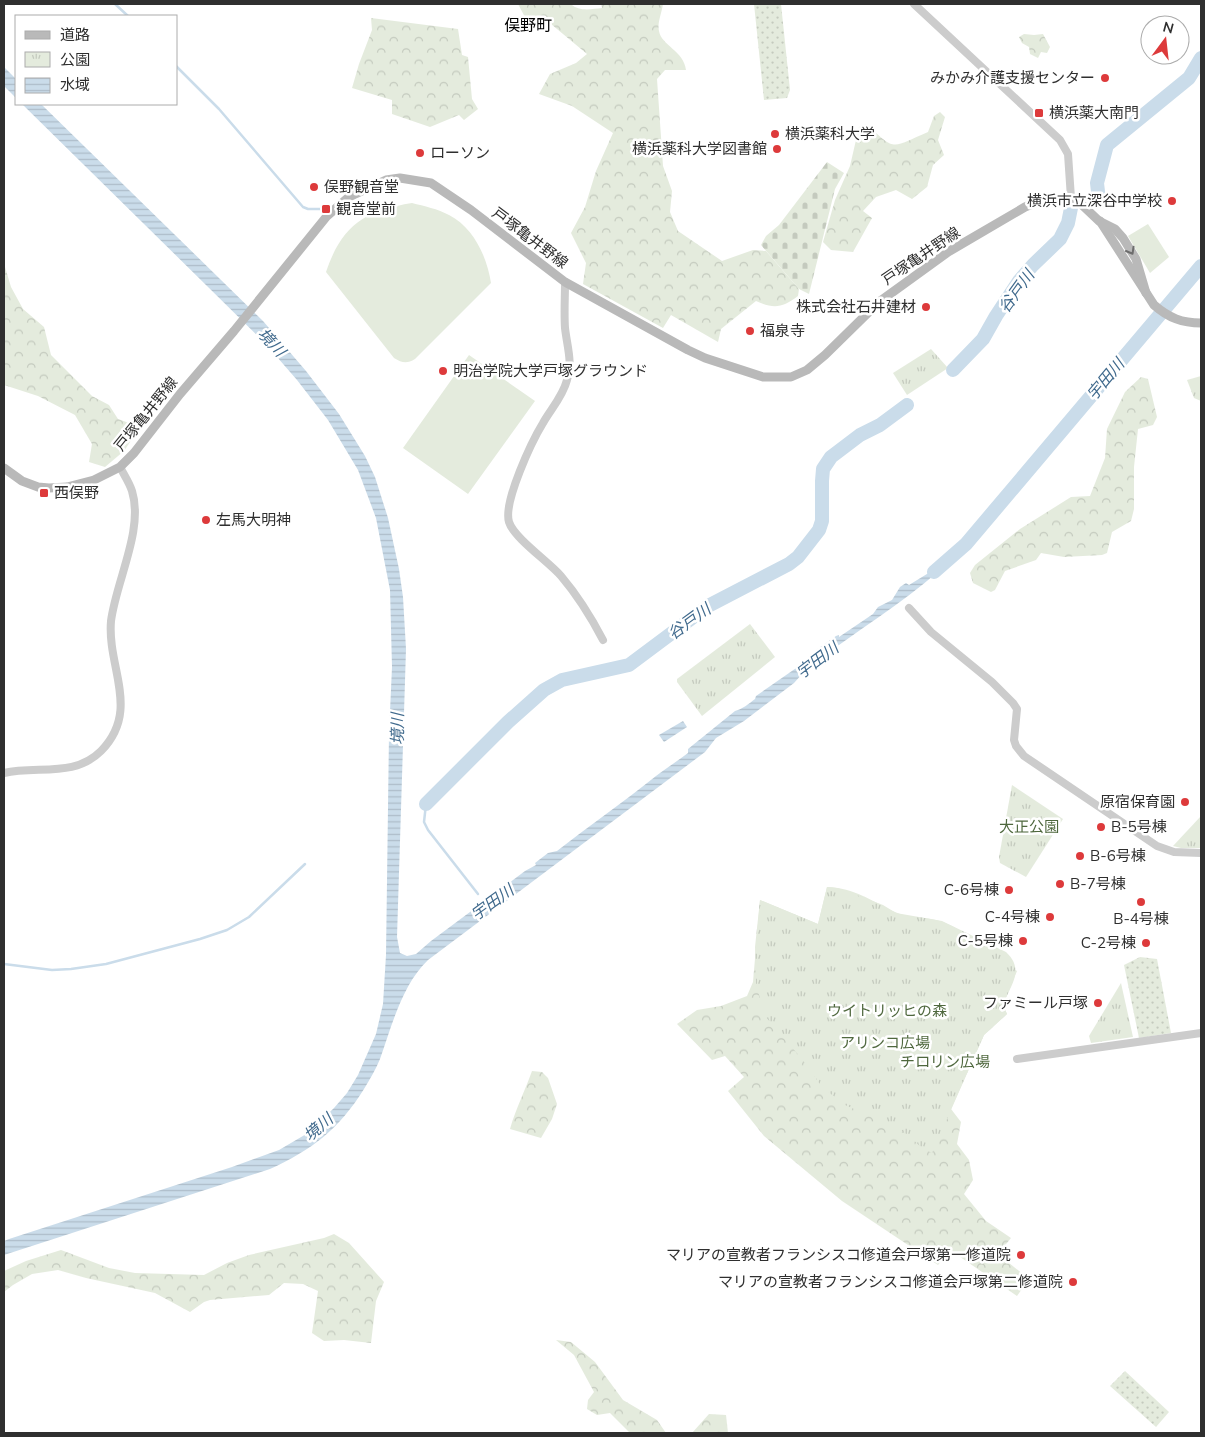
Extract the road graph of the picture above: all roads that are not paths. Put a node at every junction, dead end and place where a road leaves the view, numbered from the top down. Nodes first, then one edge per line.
1 (914, 4) edge
2 (1071, 198) junction
3 (565, 282) junction
4 (1201, 323) edge
5 (120, 467) junction
6 (4, 468) edge
7 (909, 608) dead end
8 (603, 640) dead end
9 (4, 773) edge
10 (1201, 853) edge
11 (1201, 1033) edge
12 (1017, 1059) dead end

1 - 2 street
2 - 3 main road, 戸塚亀井野線
2 - 4 main road
3 - 5 main road, 戸塚亀井野線
3 - 8 street
5 - 6 main road, 戸塚亀井野線
5 - 9 street
7 - 10 street
11 - 12 street

